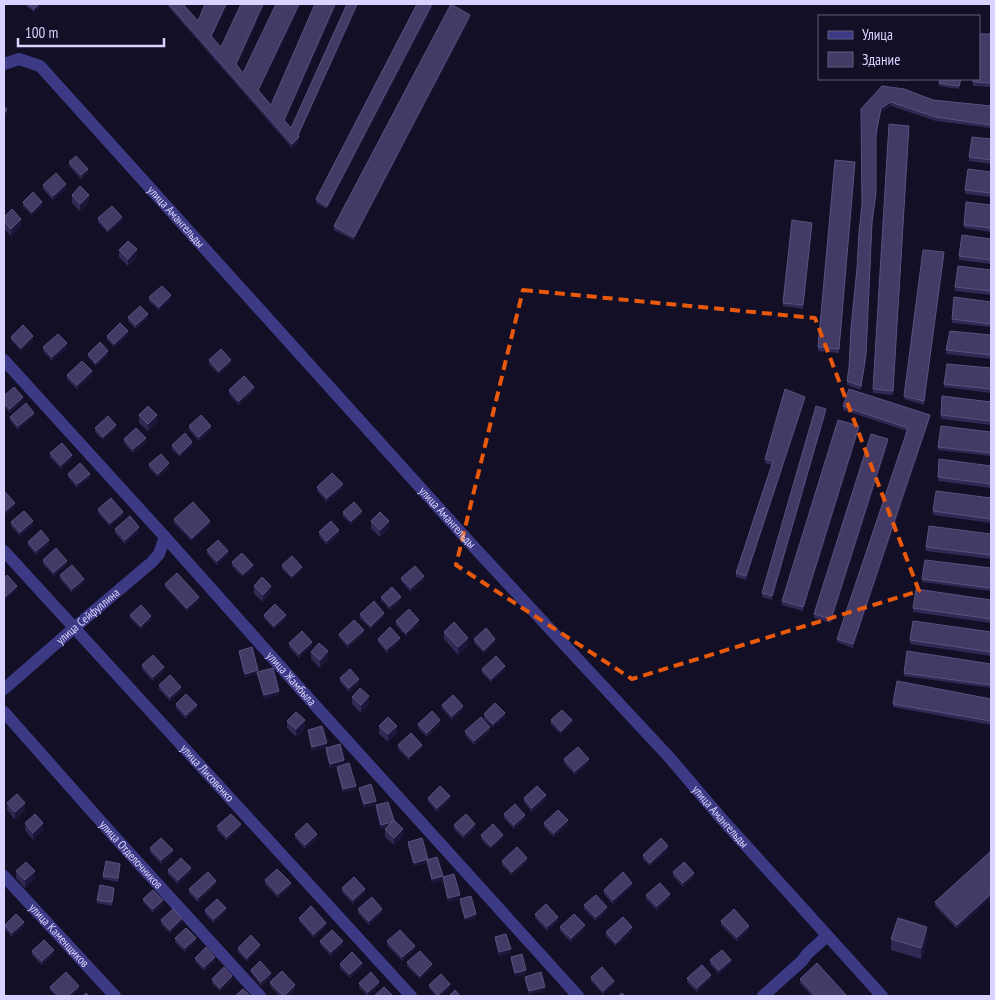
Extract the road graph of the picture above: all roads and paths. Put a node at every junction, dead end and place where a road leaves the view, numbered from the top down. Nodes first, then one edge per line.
1 (4, 64) edge
2 (4, 360) edge
3 (165, 537) junction
4 (4, 551) edge
5 (74, 628) junction
6 (4, 689) edge
7 (4, 712) edge
8 (4, 876) edge
9 (827, 936) junction
10 (115, 996) edge
11 (260, 996) edge
12 (411, 996) edge
13 (578, 996) edge
14 (762, 996) edge
15 (882, 996) edge

1 - 9 street, улица Амангельды
2 - 3 street, улица Жамбыла
3 - 5 street, улица Сейфуллина
3 - 13 street, улица Жамбыла
4 - 5 street, улица Лисовенко
5 - 6 street, улица Сейфуллина
5 - 12 street, улица Лисовенко
7 - 11 street, улица Отделочников
8 - 10 street, улица Каменщиков
9 - 14 street
9 - 15 street, улица Амангельды

